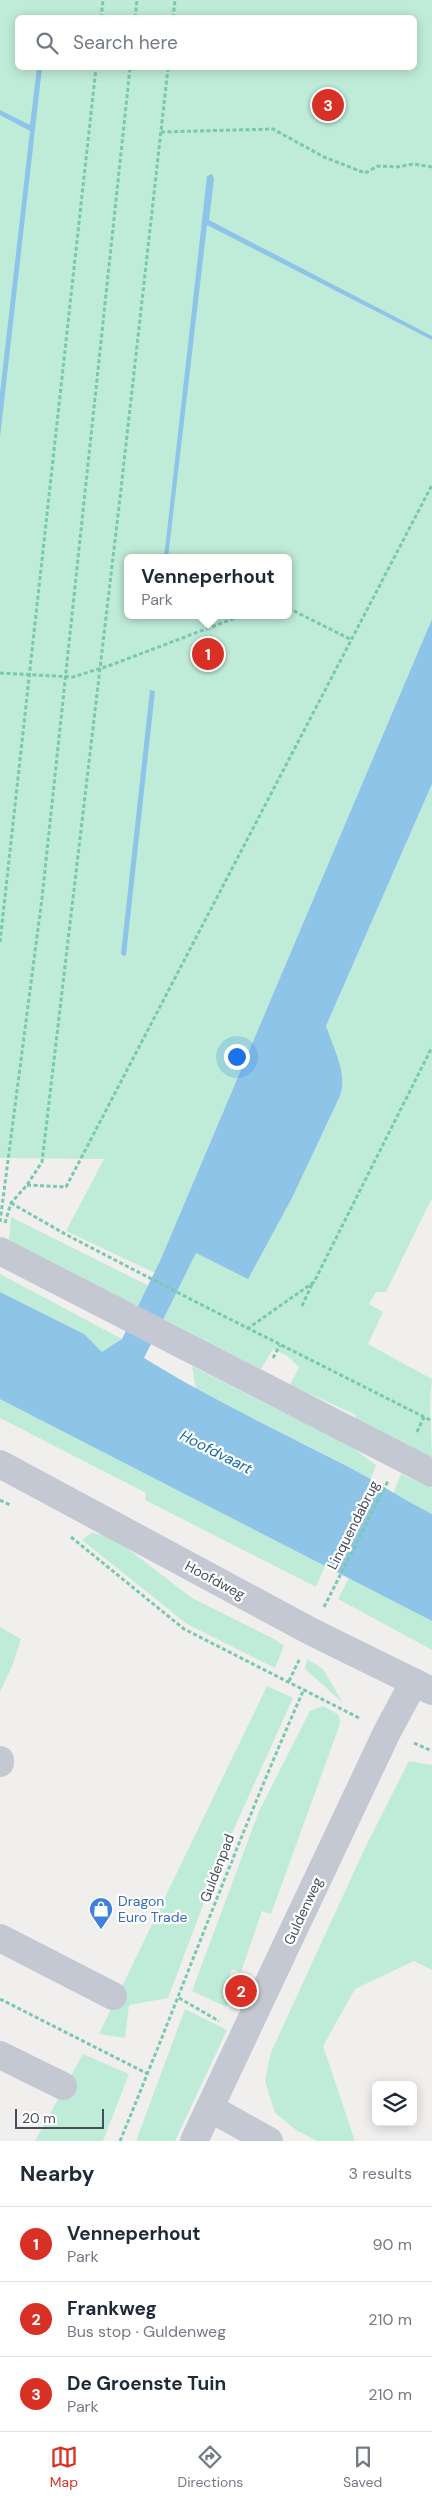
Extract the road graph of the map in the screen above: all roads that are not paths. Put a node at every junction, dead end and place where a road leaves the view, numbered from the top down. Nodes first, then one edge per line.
1 (1, 1240) edge
2 (0, 1464) edge
3 (432, 1473) edge
4 (423, 1686) edge
5 (0, 1938) edge
6 (113, 1996) dead end
7 (0, 2055) edge
8 (63, 2086) dead end
9 (210, 2108) junction
10 (194, 2141) edge
11 (269, 2141) edge

1 - 3 street
2 - 4 street, Hoofdweg
4 - 9 street, Guldenweg
5 - 6 street
7 - 8 street
9 - 10 street, Guldenweg
9 - 11 street

